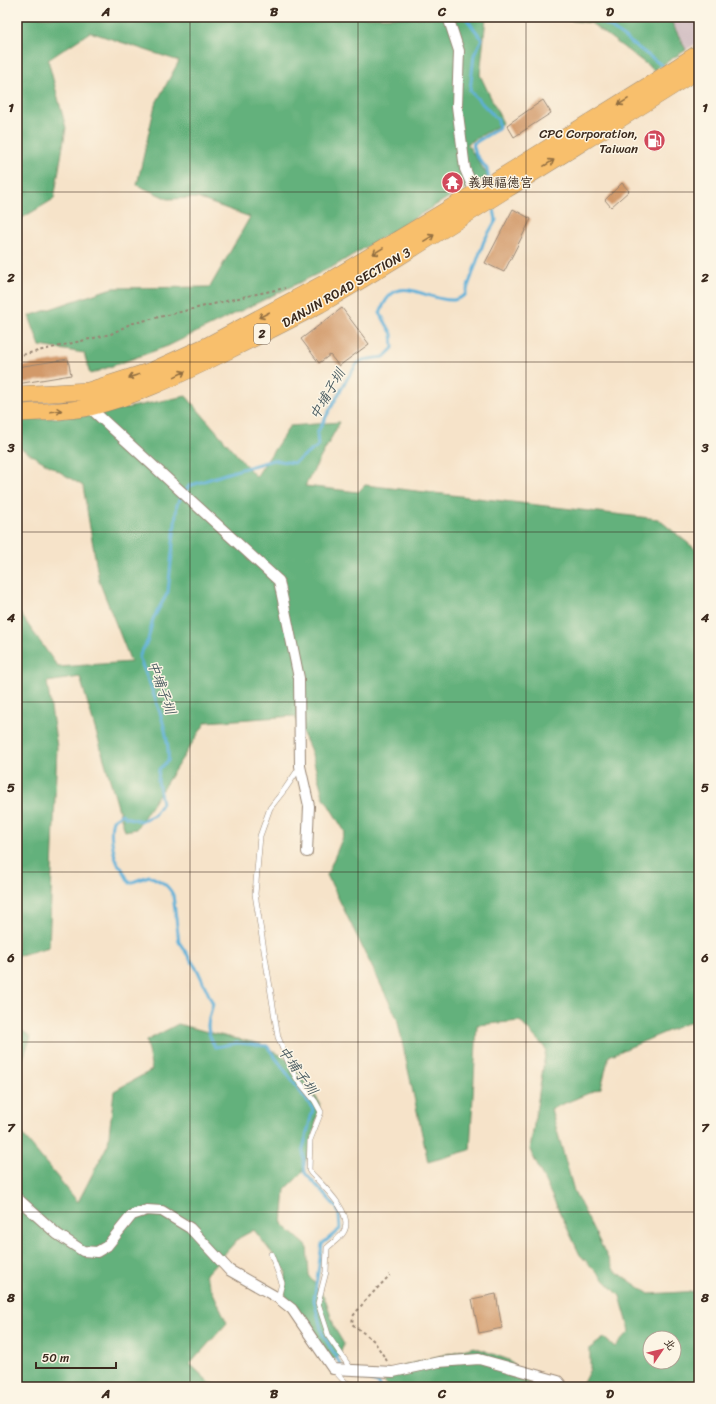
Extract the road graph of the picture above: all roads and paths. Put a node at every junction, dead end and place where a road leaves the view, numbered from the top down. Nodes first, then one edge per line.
1 (448, 17) edge
2 (694, 64) edge
3 (488, 193) junction
4 (285, 288) dead end
5 (17, 356) edge
6 (17, 395) edge
7 (88, 399) junction
8 (17, 413) edge
9 (300, 766) junction
10 (307, 852) dead end
11 (17, 1198) edge
12 (271, 1254) dead end
13 (390, 1275) dead end
14 (278, 1298) junction
15 (333, 1369) junction
16 (352, 1370) junction
17 (383, 1372) junction
18 (361, 1387) edge
19 (563, 1387) edge

1 - 3 street
2 - 3 main road, DANJIN ROAD SECTION 3 / 2
3 - 7 main road, DANJIN ROAD SECTION 3 / 2
4 - 5 path
6 - 7 main road, DANJIN ROAD SECTION 3 / 2
8 -> 7 main road, DANJIN ROAD SECTION 3 / 2
7 - 9 street
9 - 10 street
9 - 16 lane
11 - 14 street
12 - 14 lane
13 - 17 path
14 - 15 street
15 - 16 street
15 - 18 lane
16 - 17 street
17 - 19 street

